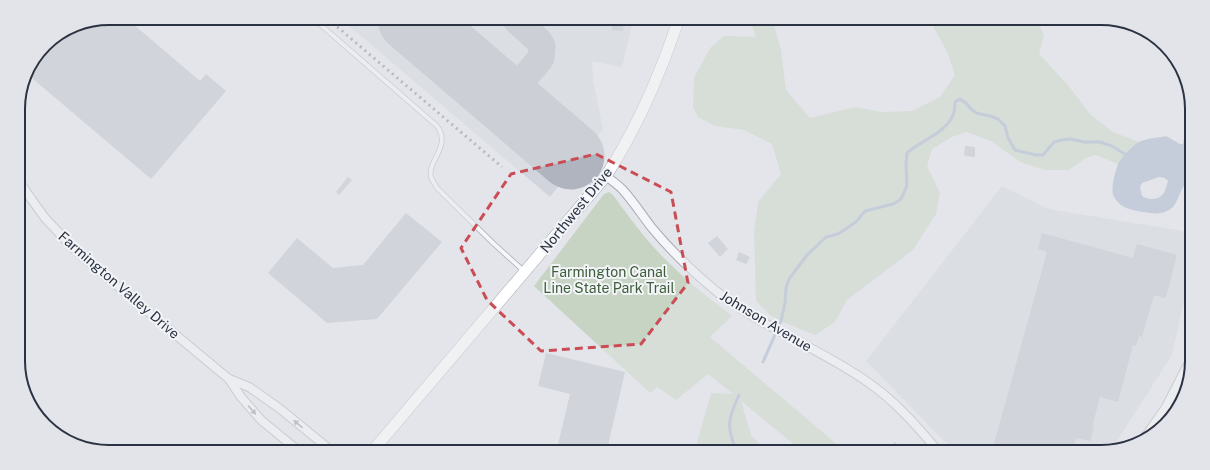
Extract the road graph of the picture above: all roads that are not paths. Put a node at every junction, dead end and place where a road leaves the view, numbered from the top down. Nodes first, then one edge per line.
1 (321, 25) edge
2 (677, 25) edge
3 (606, 176) junction
4 (25, 190) edge
5 (525, 272) junction
6 (1184, 372) edge
7 (229, 379) junction
8 (1151, 429) edge
9 (291, 445) edge
10 (324, 445) edge
11 (378, 445) edge
12 (933, 445) edge

1 - 5 lane
2 - 3 main road, Northwest Drive
3 - 5 main road, Northwest Drive
3 - 12 street, Johnson Avenue
4 - 7 street, Farmington Valley Drive
5 - 11 main road, Northwest Drive
6 - 8 street
7 -> 9 street, Farmington Valley Drive
10 -> 7 street, Farmington Valley Drive

